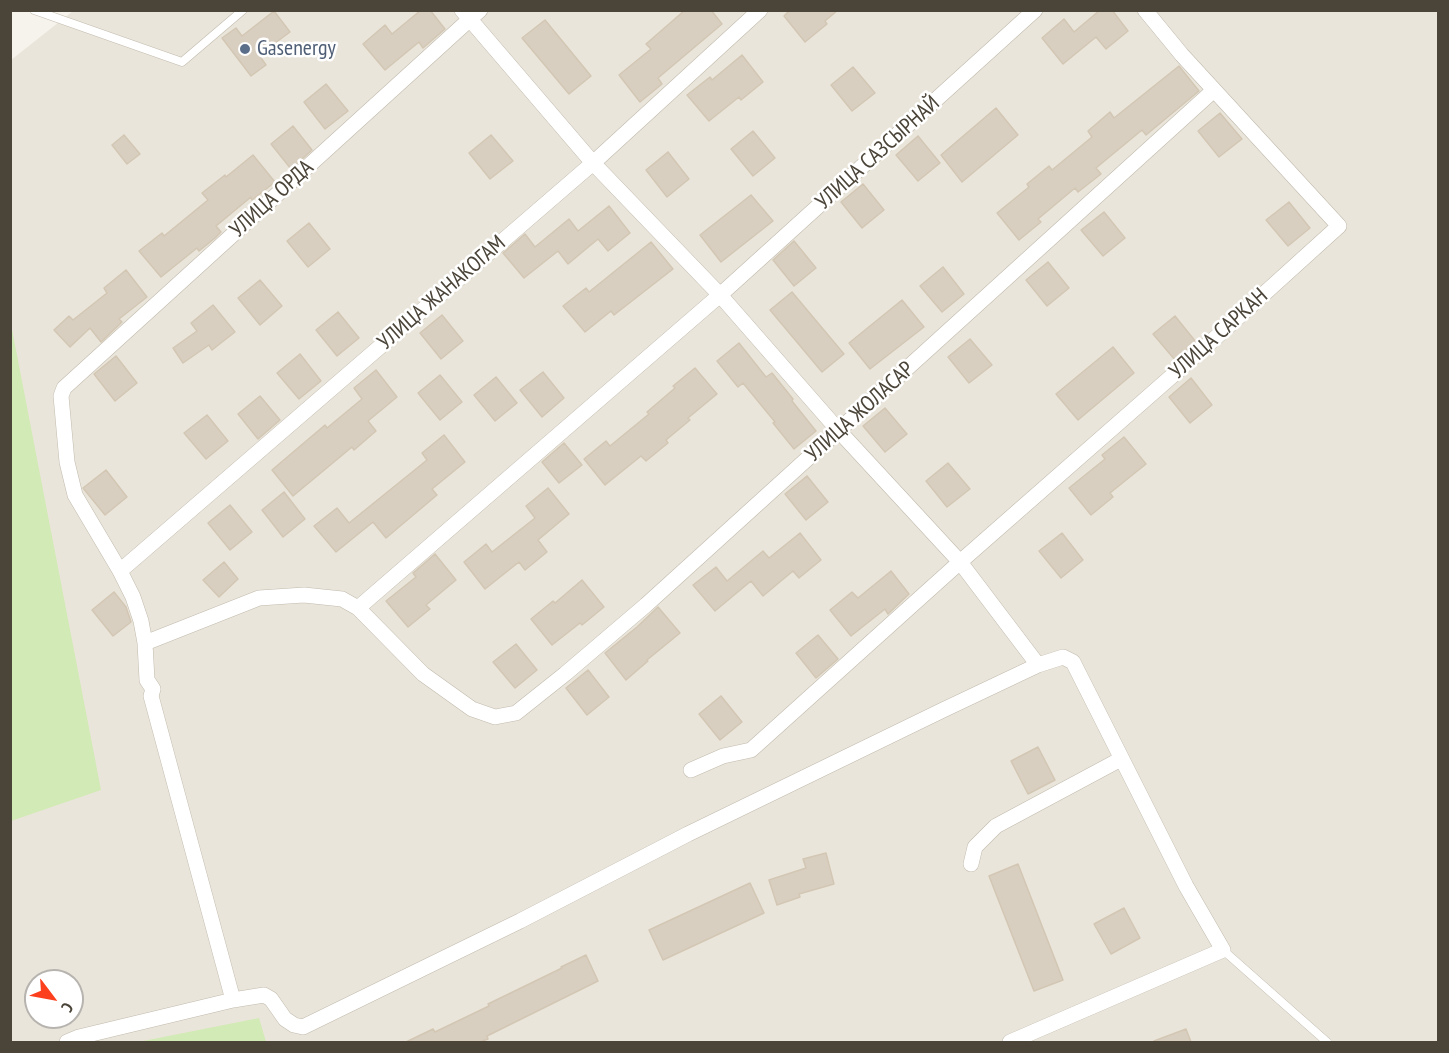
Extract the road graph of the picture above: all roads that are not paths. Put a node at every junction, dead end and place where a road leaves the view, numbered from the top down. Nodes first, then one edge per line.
1 (33, 10) edge
2 (243, 10) edge
3 (760, 10) edge
4 (1035, 10) edge
5 (1145, 10) edge
6 (471, 14) edge
7 (1214, 90) junction
8 (593, 163) junction
9 (720, 295) junction
10 (839, 431) junction
11 (960, 562) junction
12 (120, 571) junction
13 (358, 608) junction
14 (145, 643) junction
15 (1038, 665) junction
16 (1121, 759) junction
17 (691, 770) dead end
18 (971, 864) dead end
19 (1223, 950) junction
20 (232, 1000) junction
21 (67, 1042) edge
22 (1010, 1042) edge
23 (1328, 1042) edge

1 - 2 lane
3 - 8 street, УЛИЦА ЖАНАКОГАМ
4 - 9 street, УЛИЦА САЗСЫРНАЙ
5 - 7 street
6 - 8 street
6 - 12 street, УЛИЦА ОРДА
7 - 10 street, УЛИЦА ЖОЛАСАР
7 - 11 street, УЛИЦА САРКАН
8 - 9 street
8 - 12 street, УЛИЦА ЖАНАКОГАМ
9 - 10 street
9 - 13 street, УЛИЦА САЗСЫРНАЙ
10 - 11 street
10 - 13 street, УЛИЦА ЖОЛАСАР
11 - 15 street
11 - 17 street
12 - 14 street
13 - 14 street
14 - 20 street
15 - 16 street
15 - 20 street
16 - 18 street
16 - 19 street
19 - 22 street
19 - 23 lane
20 - 21 street

